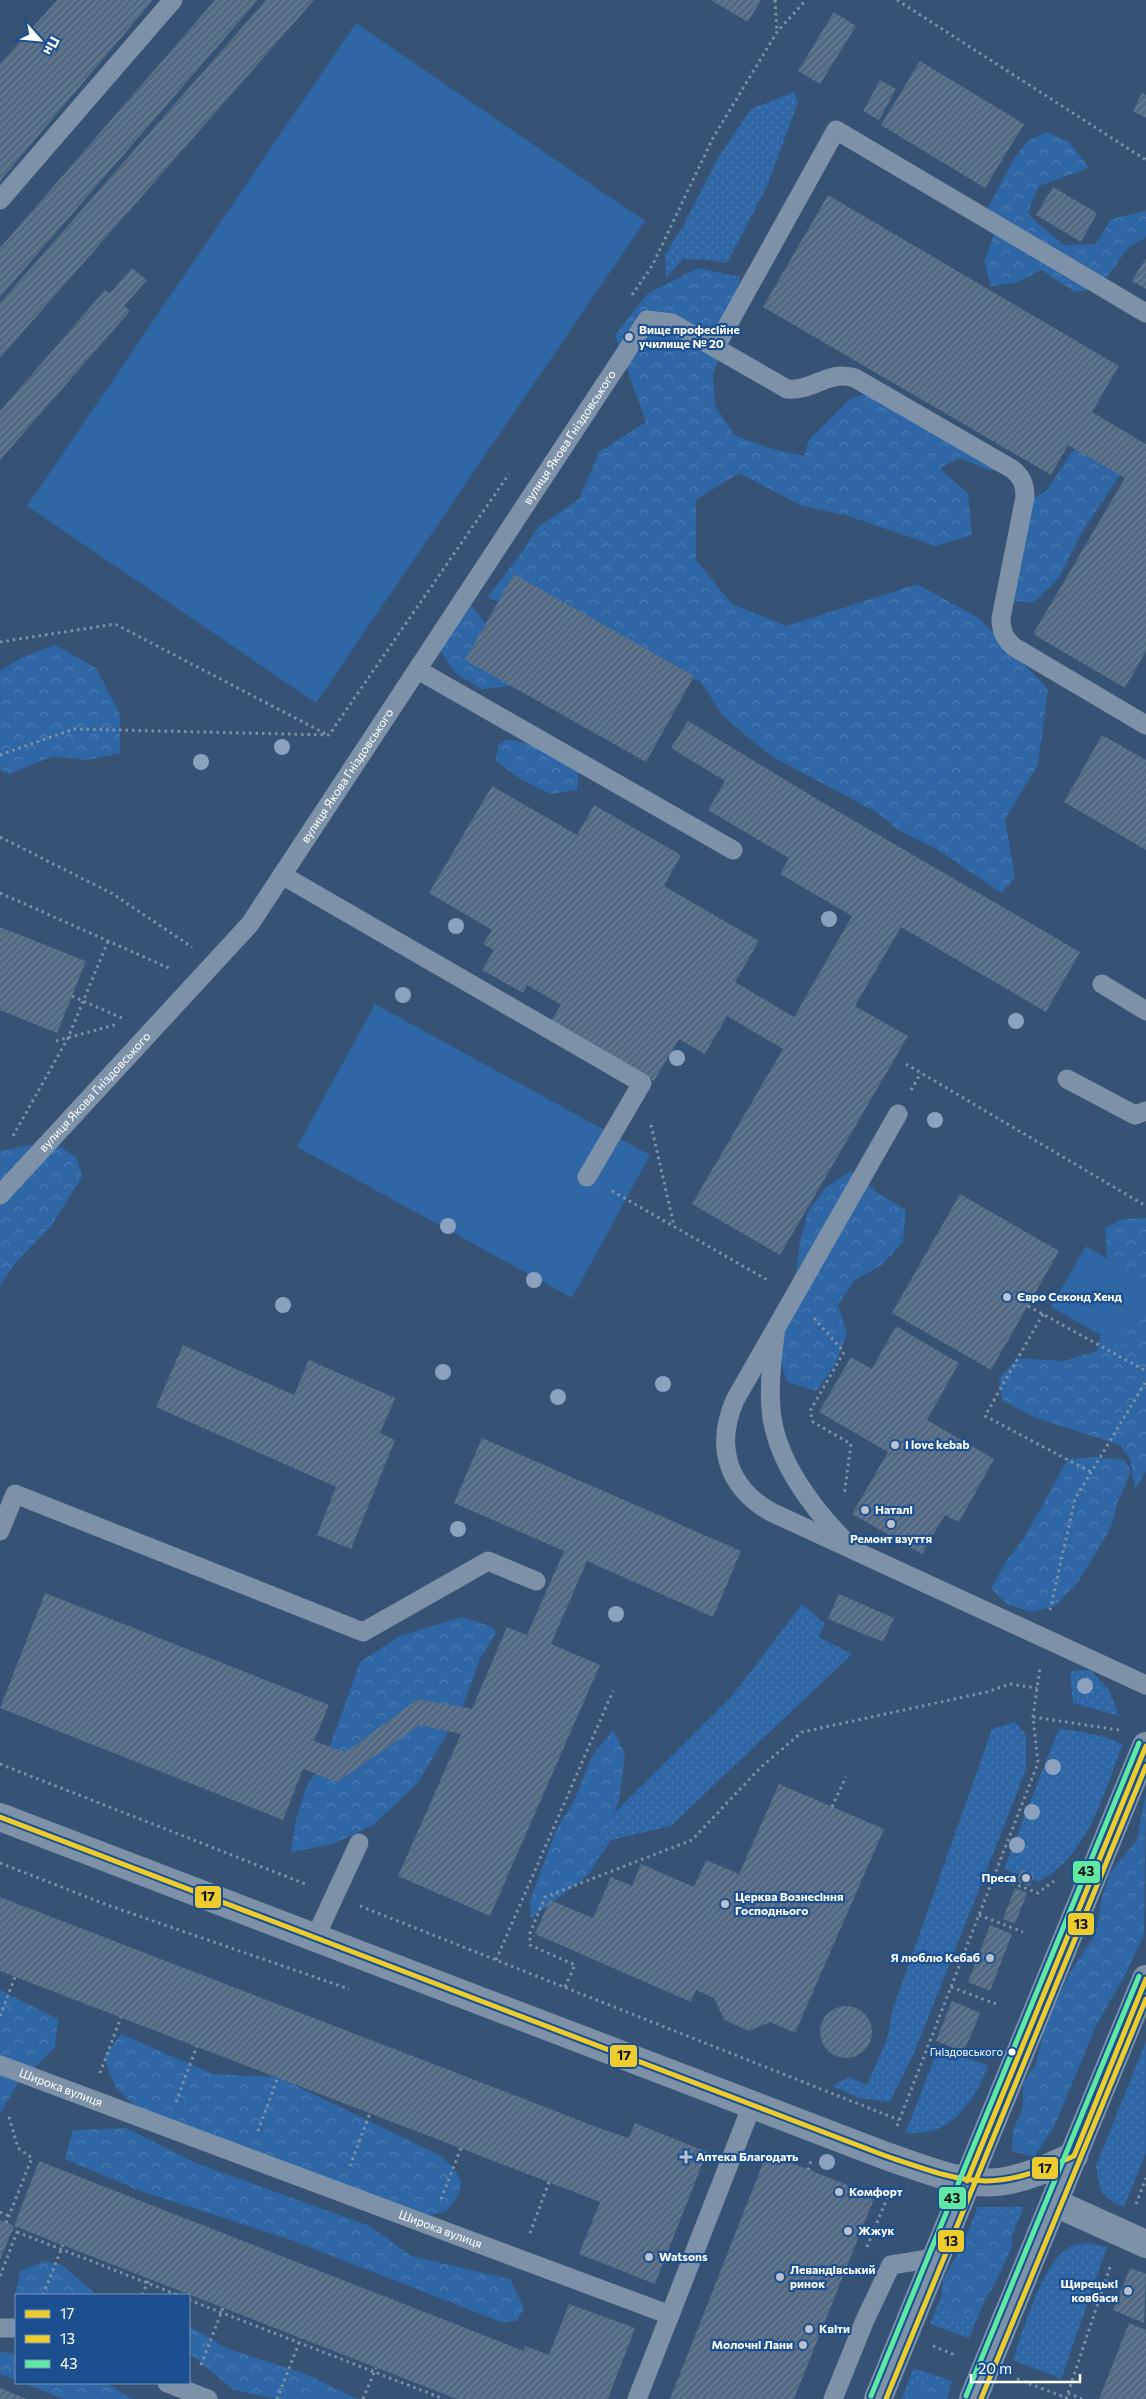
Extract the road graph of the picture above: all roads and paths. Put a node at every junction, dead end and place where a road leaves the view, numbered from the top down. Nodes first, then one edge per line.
1 (173, 0) edge
2 (775, 0) edge
3 (806, 0) edge
4 (897, 0) edge
5 (777, 32) junction
6 (1146, 160) edge
7 (0, 200) edge
8 (629, 299) dead end
9 (1146, 313) edge
10 (715, 348) junction
11 (510, 472) dead end
12 (0, 642) edge
13 (418, 670) junction
14 (1146, 725) edge
15 (329, 735) junction
16 (0, 755) edge
17 (0, 837) edge
18 (732, 850) dead end
19 (282, 875) junction
20 (0, 893) edge
21 (108, 941) junction
22 (214, 962) junction
23 (197, 981) junction
24 (1102, 984) dead end
25 (72, 996) dead end
26 (84, 1002) junction
27 (1146, 1011) edge
28 (68, 1038) junction
29 (56, 1041) dead end
30 (906, 1064) dead end
31 (1067, 1079) dead end
32 (642, 1083) junction
33 (1146, 1111) edge
34 (898, 1114) dead end
35 (10, 1142) dead end
36 (587, 1177) joint
37 (0, 1195) edge
38 (1146, 1206) edge
39 (674, 1226) junction
40 (793, 1294) junction
41 (1028, 1306) dead end
42 (1043, 1314) junction
43 (776, 1325) junction
44 (1146, 1372) edge
45 (1146, 1381) edge
46 (1145, 1386) edge
47 (1091, 1472) junction
48 (844, 1502) dead end
49 (0, 1531) edge
50 (856, 1552) junction
51 (536, 1581) dead end
52 (1049, 1613) dead end
53 (1041, 1659) dead end
54 (1146, 1685) edge
55 (1037, 1688) junction
56 (613, 1691) dead end
57 (1033, 1717) junction
58 (1111, 1728) dead end
59 (1146, 1746) edge
60 (0, 1764) edge
61 (846, 1777) dead end
62 (832, 1807) dead end
63 (0, 1817) edge
64 (359, 1843) dead end
65 (334, 1896) junction
66 (979, 1915) junction
67 (1023, 1932) dead end
68 (314, 1938) junction
69 (496, 1960) junction
70 (15, 1976) dead end
71 (1146, 1979) edge
72 (565, 1987) junction
73 (951, 1987) junction
74 (996, 2004) dead end
75 (0, 2016) edge
76 (121, 2017) dead end
77 (197, 2046) dead end
78 (0, 2065) edge
79 (278, 2077) dead end
80 (90, 2099) junction
81 (752, 2105) junction
82 (370, 2113) dead end
83 (9, 2117) dead end
84 (899, 2120) junction
85 (166, 2127) junction
86 (896, 2130) dead end
87 (460, 2148) dead end
88 (1074, 2156) junction
89 (248, 2158) junction
90 (1146, 2178) edge
91 (967, 2181) junction
92 (549, 2182) dead end
93 (340, 2192) junction
94 (1055, 2203) junction
95 (1134, 2208) dead end
96 (0, 2212) edge
97 (9, 2216) junction
98 (6, 2223) dead end
99 (431, 2226) junction
100 (12, 2230) dead end
101 (16, 2232) junction
102 (1146, 2244) edge
103 (62, 2247) junction
104 (935, 2258) junction
105 (1113, 2258) dead end
106 (520, 2259) junction
107 (0, 2276) edge
108 (149, 2279) dead end
109 (147, 2283) junction
110 (43, 2294) edge
111 (142, 2294) edge
112 (175, 2294) edge
113 (190, 2300) edge
114 (223, 2308) dead end
115 (222, 2312) junction
116 (670, 2315) junction
117 (0, 2328) edge
118 (15, 2328) edge
119 (301, 2338) dead end
120 (299, 2343) junction
121 (928, 2344) dead end
122 (962, 2358) dead end
123 (375, 2370) junction
124 (1012, 2376) dead end
125 (170, 2384) edge
126 (190, 2392) junction
127 (1068, 2393) junction
128 (1066, 2398) edge
129 (208, 2399) edge
130 (277, 2399) edge
131 (364, 2399) edge
132 (444, 2399) edge
133 (637, 2399) edge
134 (833, 2399) edge
135 (878, 2399) edge
136 (973, 2399) edge
137 (1082, 2399) edge

1 - 7 lane
2 - 5 path
3 - 5 path
4 - 6 path
5 - 8 path
9 - 10 lane
10 - 13 lane, вулиця Якова Гніздовського
10 - 14 lane
11 - 15 path
12 - 15 path
13 - 18 lane
13 - 19 lane, вулиця Якова Гніздовського
15 - 16 path
17 - 22 path
19 - 22 lane, вулиця Якова Гніздовського
19 - 32 lane
20 - 21 path
21 - 23 path
21 - 26 path
22 - 23 lane, вулиця Якова Гніздовського
23 - 37 lane, вулиця Якова Гніздовського
24 - 27 lane
25 - 26 path
26 - 28 path
26 - 28 path
28 - 29 path
28 - 35 path
30 - 38 path
31 - 33 lane
32 - 36 lane
32 - 39 path
34 - 40 lane
36 - 39 path
39 - 40 path
40 - 43 lane
40 - 48 path
41 - 42 path
42 - 44 path
42 - 47 path
43 - 50 lane
43 - 50 lane
45 - 46 path
46 - 47 path
47 - 52 path
49 - 51 lane
50 - 54 lane
53 - 55 path
55 - 57 path
55 - 72 path
56 - 69 path
57 - 58 path
57 - 66 path
59 - 91 street
60 - 65 path
61 - 62 path
63 - 68 street
64 - 65 lane
65 - 68 lane
65 - 69 path
66 - 67 path
66 - 73 path
68 - 81 street
69 - 72 path
70 - 75 path
71 - 88 street
72 - 84 path
73 - 74 path
73 - 84 path
76 - 80 path
77 - 85 path
78 - 80 lane, Широка вулиця
79 - 89 path
80 - 85 lane, Широка вулиця
81 - 91 street
81 - 116 lane
82 - 93 path
83 - 97 path
84 - 86 path
85 - 89 lane, Широка вулиця
87 - 99 path
88 - 91 street
88 - 94 street
89 - 93 lane, Широка вулиця
90 - 95 path
91 - 104 street
92 - 106 path
93 - 99 lane, Широка вулиця
94 - 102 street
94 - 136 street
96 - 97 path
97 - 98 path
99 - 106 lane, Широка вулиця
100 - 101 path
101 - 103 path
101 - 107 path
103 - 109 path
103 - 110 path
104 - 134 lane
104 - 135 street
105 - 127 path
106 - 116 lane, Широка вулиця
108 - 109 path
109 - 111 path
109 - 112 path
113 - 115 path
114 - 115 path
115 - 120 path
115 - 126 path
116 - 133 lane
117 - 118 lane
119 - 120 path
120 - 123 path
120 - 130 path
121 - 122 path
123 - 131 path
123 - 132 path
124 - 128 path
125 - 126 lane
126 - 129 lane
127 - 128 path
127 - 137 path

